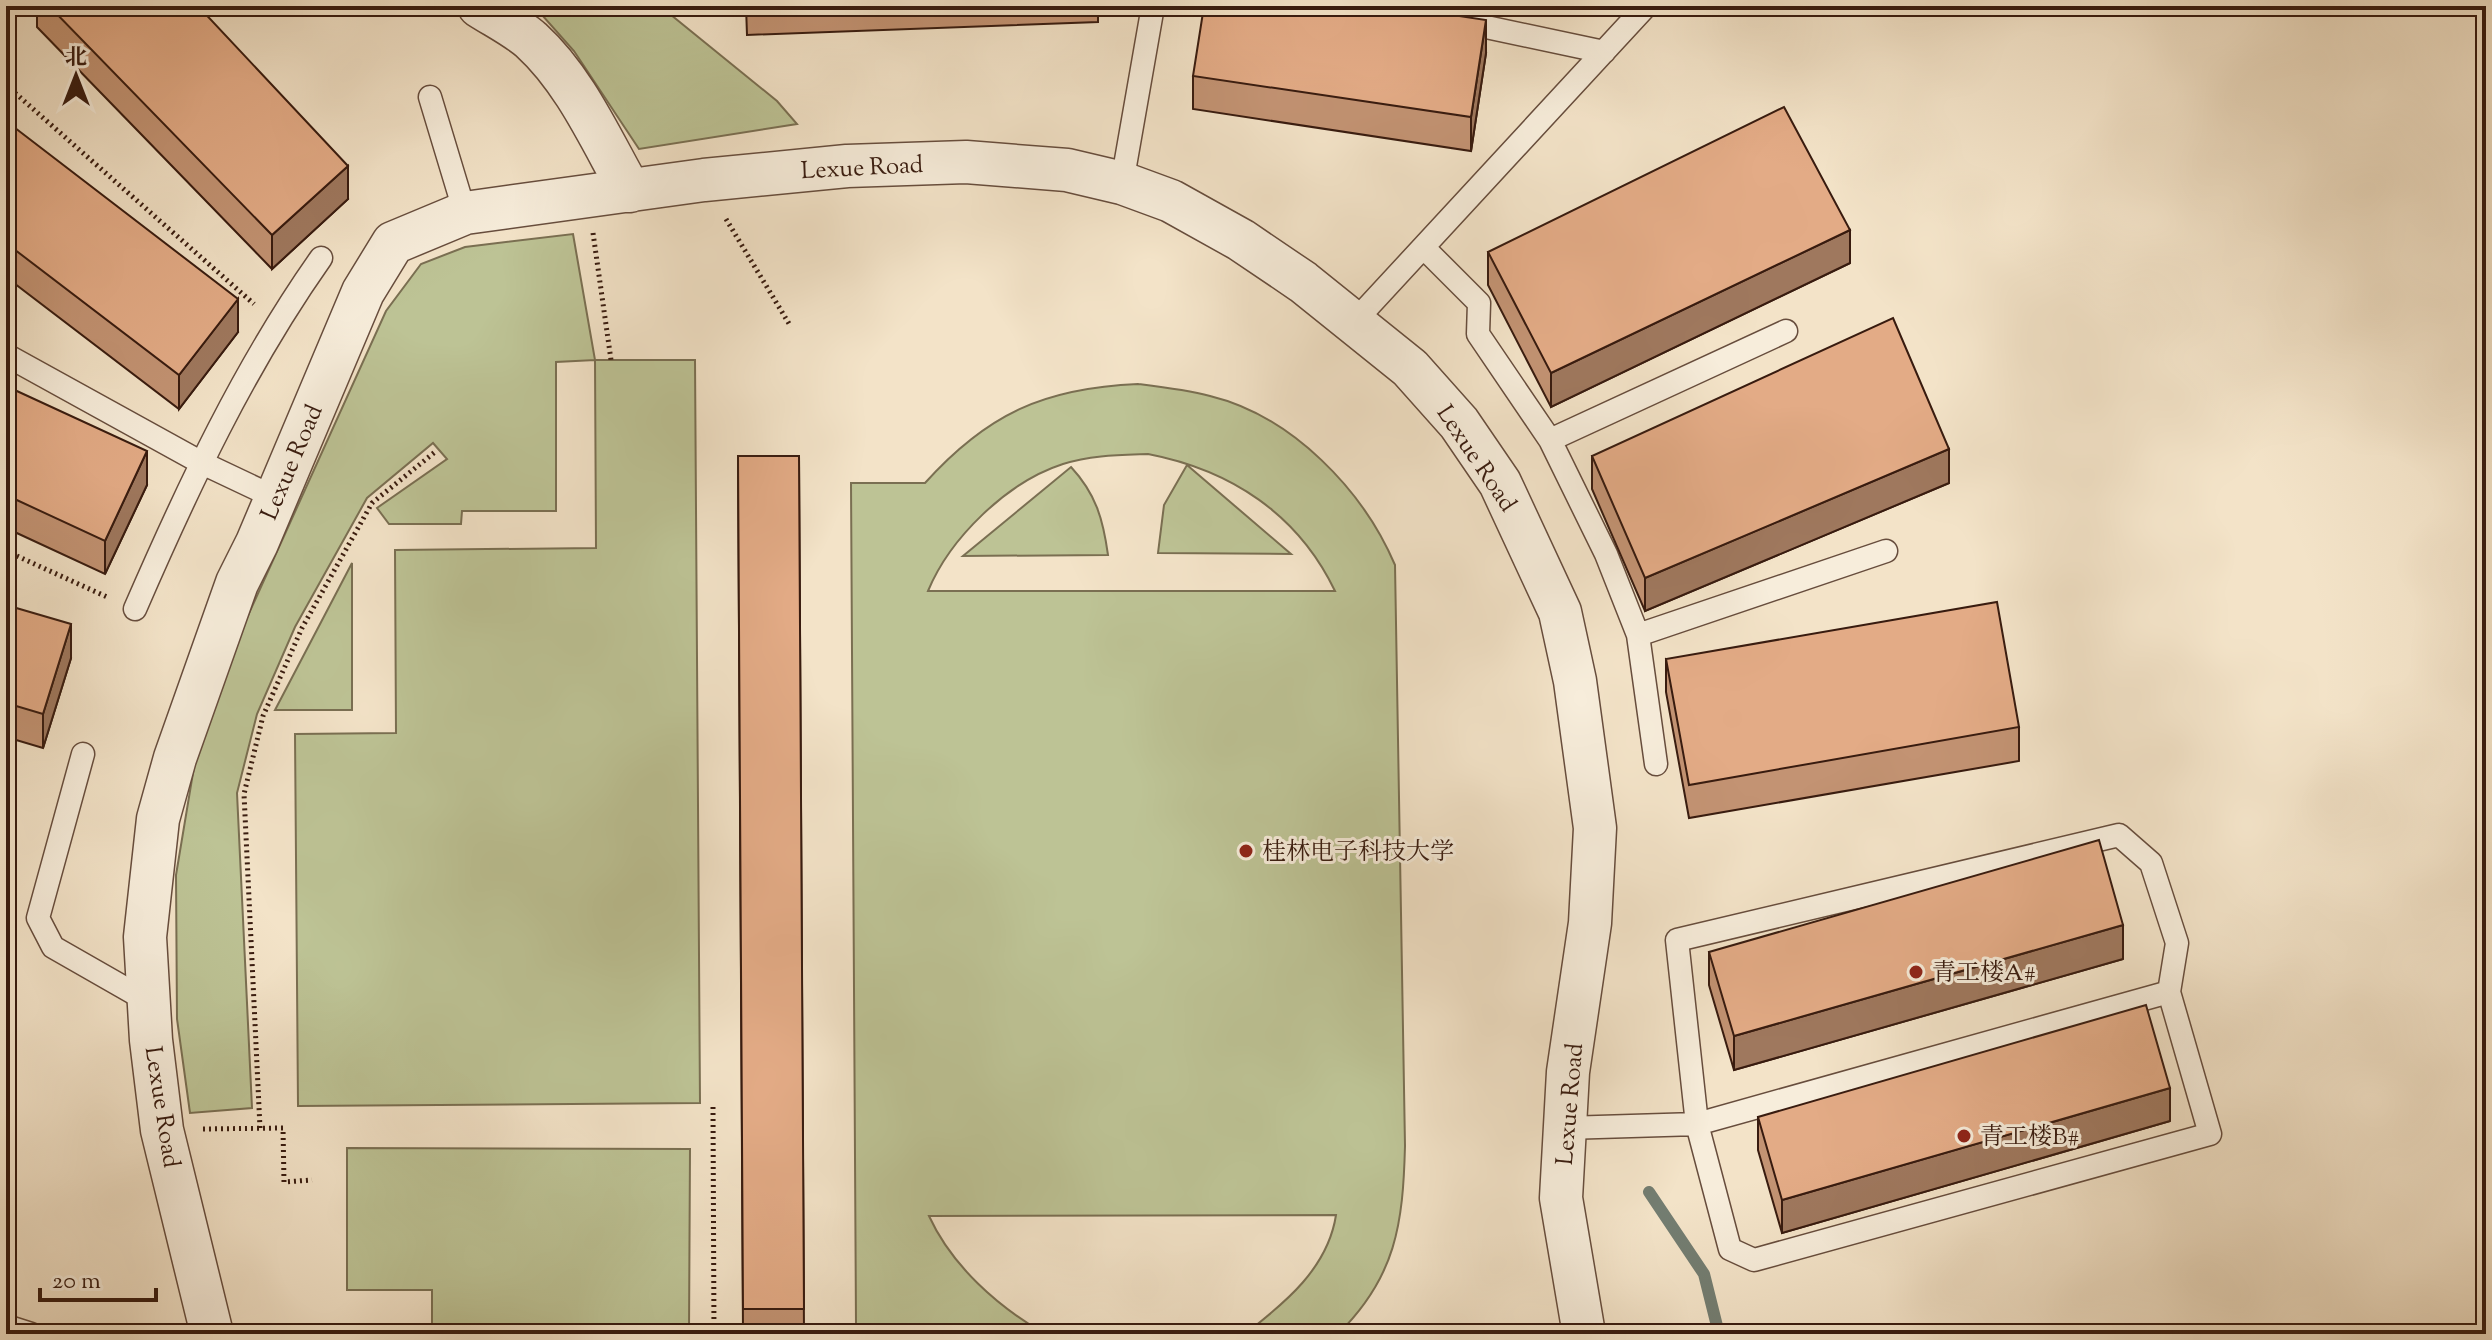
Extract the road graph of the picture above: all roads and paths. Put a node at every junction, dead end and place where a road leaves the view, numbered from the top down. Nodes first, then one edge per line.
1 (479, 6) edge
2 (1153, 6) edge
3 (1646, 6) edge
4 (1433, 16) edge
5 (1604, 52) junction
6 (6, 85) edge
7 (430, 97) dead end
8 (704, 180) junction
9 (1122, 183) junction
10 (630, 191) junction
11 (588, 196) junction
12 (465, 213) junction
13 (1424, 248) junction
14 (321, 258) dead end
15 (1354, 322) junction
16 (275, 323) junction
17 (791, 327) dead end
18 (1786, 331) dead end
19 (6, 355) edge
20 (611, 360) dead end
21 (1550, 440) junction
22 (435, 452) dead end
23 (200, 462) junction
24 (276, 498) junction
25 (6, 551) edge
26 (1886, 551) dead end
27 (135, 609) joint
28 (1638, 635) junction
29 (83, 754) dead end
30 (1656, 764) dead end
31 (2169, 992) junction
32 (151, 1003) junction
33 (713, 1107) dead end
34 (1697, 1124) junction
35 (260, 1128) junction
36 (1565, 1128) junction
37 (162, 1130) junction
38 (312, 1180) dead end
39 (6, 1326) edge
40 (31, 1334) edge
41 (212, 1334) edge
42 (714, 1334) edge
43 (1584, 1334) edge

1 - 10 street
2 - 9 lane
3 - 5 lane
4 - 5 lane
5 - 13 lane
6 - 16 path
7 - 12 lane
8 - 9 street, Lexue Road
8 - 10 street, Lexue Road
8 - 17 path
9 - 15 street, Lexue Road
10 - 11 street, Lexue Road
11 - 12 street, Lexue Road
11 - 20 path
12 - 24 street, Lexue Road
13 - 15 lane
13 - 21 lane
14 - 16 lane
15 - 36 street, Lexue Road
16 - 23 lane
18 - 21 lane
19 - 23 lane
21 - 28 lane
22 - 35 path
23 - 24 lane
23 - 27 lane
24 - 32 street, Lexue Road
25 - 27 path
26 - 28 lane
28 - 30 lane
29 - 32 lane
31 - 34 lane
31 - 34 lane
31 - 34 lane
32 - 37 street, Lexue Road
33 - 42 path
34 - 36 lane
35 - 37 path
35 - 38 path
36 - 43 street, Lexue Road
37 - 41 street, Lexue Road
39 - 40 lane

